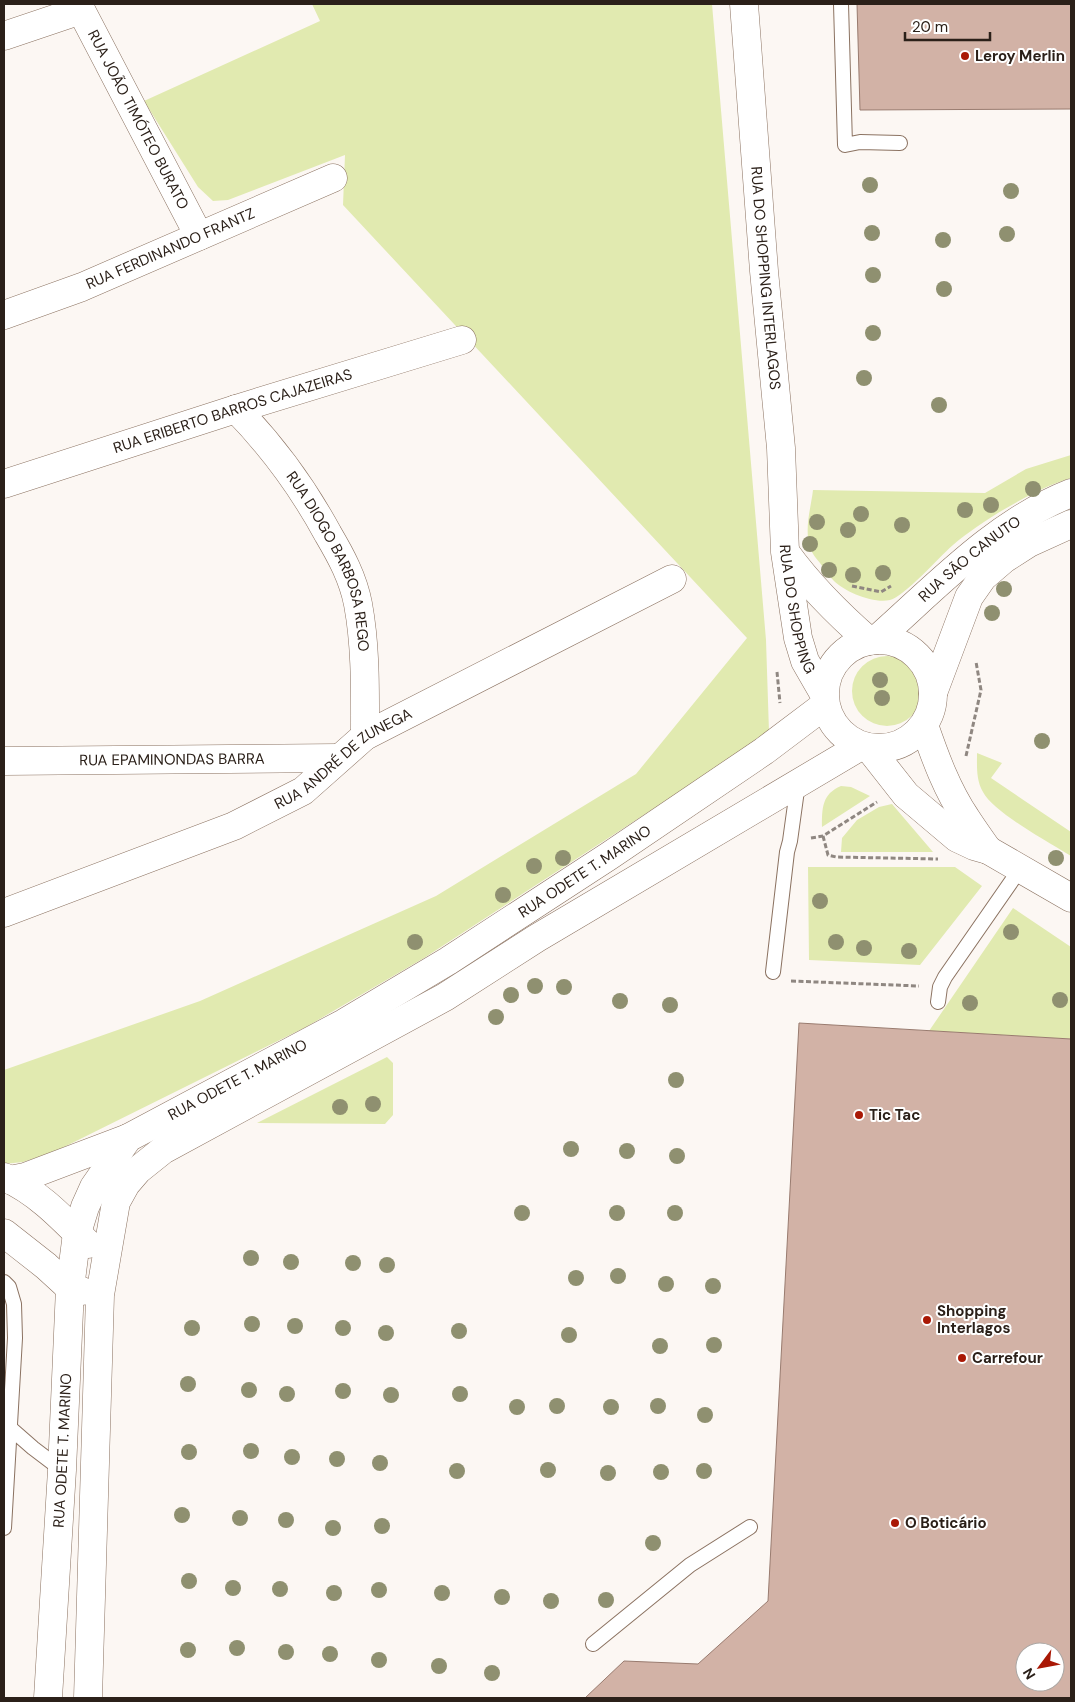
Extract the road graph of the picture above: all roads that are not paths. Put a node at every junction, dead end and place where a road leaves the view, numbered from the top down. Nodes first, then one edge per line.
1 (744, 4) edge
2 (841, 4) edge
3 (80, 7) edge
4 (4, 36) edge
5 (900, 143) dead end
6 (333, 178) dead end
7 (199, 236) junction
8 (4, 315) edge
9 (462, 340) dead end
10 (236, 409) junction
11 (4, 484) edge
12 (1071, 492) edge
13 (1071, 524) edge
14 (785, 552) junction
15 (672, 579) dead end
16 (872, 640) junction
17 (933, 693) junction
18 (825, 699) junction
19 (924, 725) junction
20 (365, 736) junction
21 (865, 747) junction
22 (339, 758) junction
23 (4, 762) edge
24 (798, 782) junction
25 (981, 848) junction
26 (1020, 868) junction
27 (1071, 898) edge
28 (4, 913) edge
29 (778, 976) road end
30 (938, 1002) dead end
31 (128, 1138) junction
32 (7, 1178) edge
33 (77, 1232) junction
34 (4, 1233) edge
35 (105, 1261) junction
36 (4, 1282) edge
37 (70, 1288) junction
38 (100, 1295) junction
39 (9, 1427) junction
40 (62, 1470) junction
41 (750, 1527) dead end
42 (4, 1528) edge
43 (593, 1644) dead end
44 (48, 1698) edge
45 (88, 1698) edge

1 - 14 street, RUA DO SHOPPING INTERLAGOS
2 - 5 lane
3 - 4 street
3 - 7 street, RUA JOÃO TIMÓTEO BURATO
6 - 7 street, RUA FERDINANDO FRANTZ
7 - 8 street, RUA FERDINANDO FRANTZ
9 - 10 street, RUA ERIBERTO BARROS CAJAZEIRAS
10 - 11 street, RUA ERIBERTO BARROS CAJAZEIRAS
10 - 20 street, RUA DIOGO BARBOSA REGO
12 - 16 street, RUA SÃO CANUTO
13 - 17 street, RUA SÃO CANUTO
14 - 16 street, RUA DO SHOPPING
14 - 18 street, RUA DO SHOPPING
15 - 20 street, RUA ANDRÉ DE ZUNEGA
16 - 17 street
16 - 18 street
17 - 19 street
18 - 21 street
18 - 31 street, RUA ODETE T. MARINO
19 - 21 street
19 - 25 street
20 - 22 street, RUA ANDRÉ DE ZUNEGA
21 - 24 street, RUA ODETE T. MARINO
21 - 25 street
22 - 23 street, RUA EPAMINONDAS BARRA
22 - 28 street, RUA ANDRÉ DE ZUNEGA
24 - 29 lane
24 - 35 street, RUA ODETE T. MARINO
25 - 26 street
26 - 27 street
26 - 30 lane
31 - 32 street
31 - 33 street, RUA ODETE T. MARINO
32 - 33 street
33 - 35 street
33 - 37 street, RUA ODETE T. MARINO
34 - 37 street
35 - 38 street, RUA ODETE T. MARINO
36 - 39 lane
37 - 38 street
37 - 40 street, RUA ODETE T. MARINO
38 - 45 street, RUA ODETE T. MARINO
39 - 40 lane
39 - 42 lane
40 - 44 street, RUA ODETE T. MARINO
41 - 43 lane

